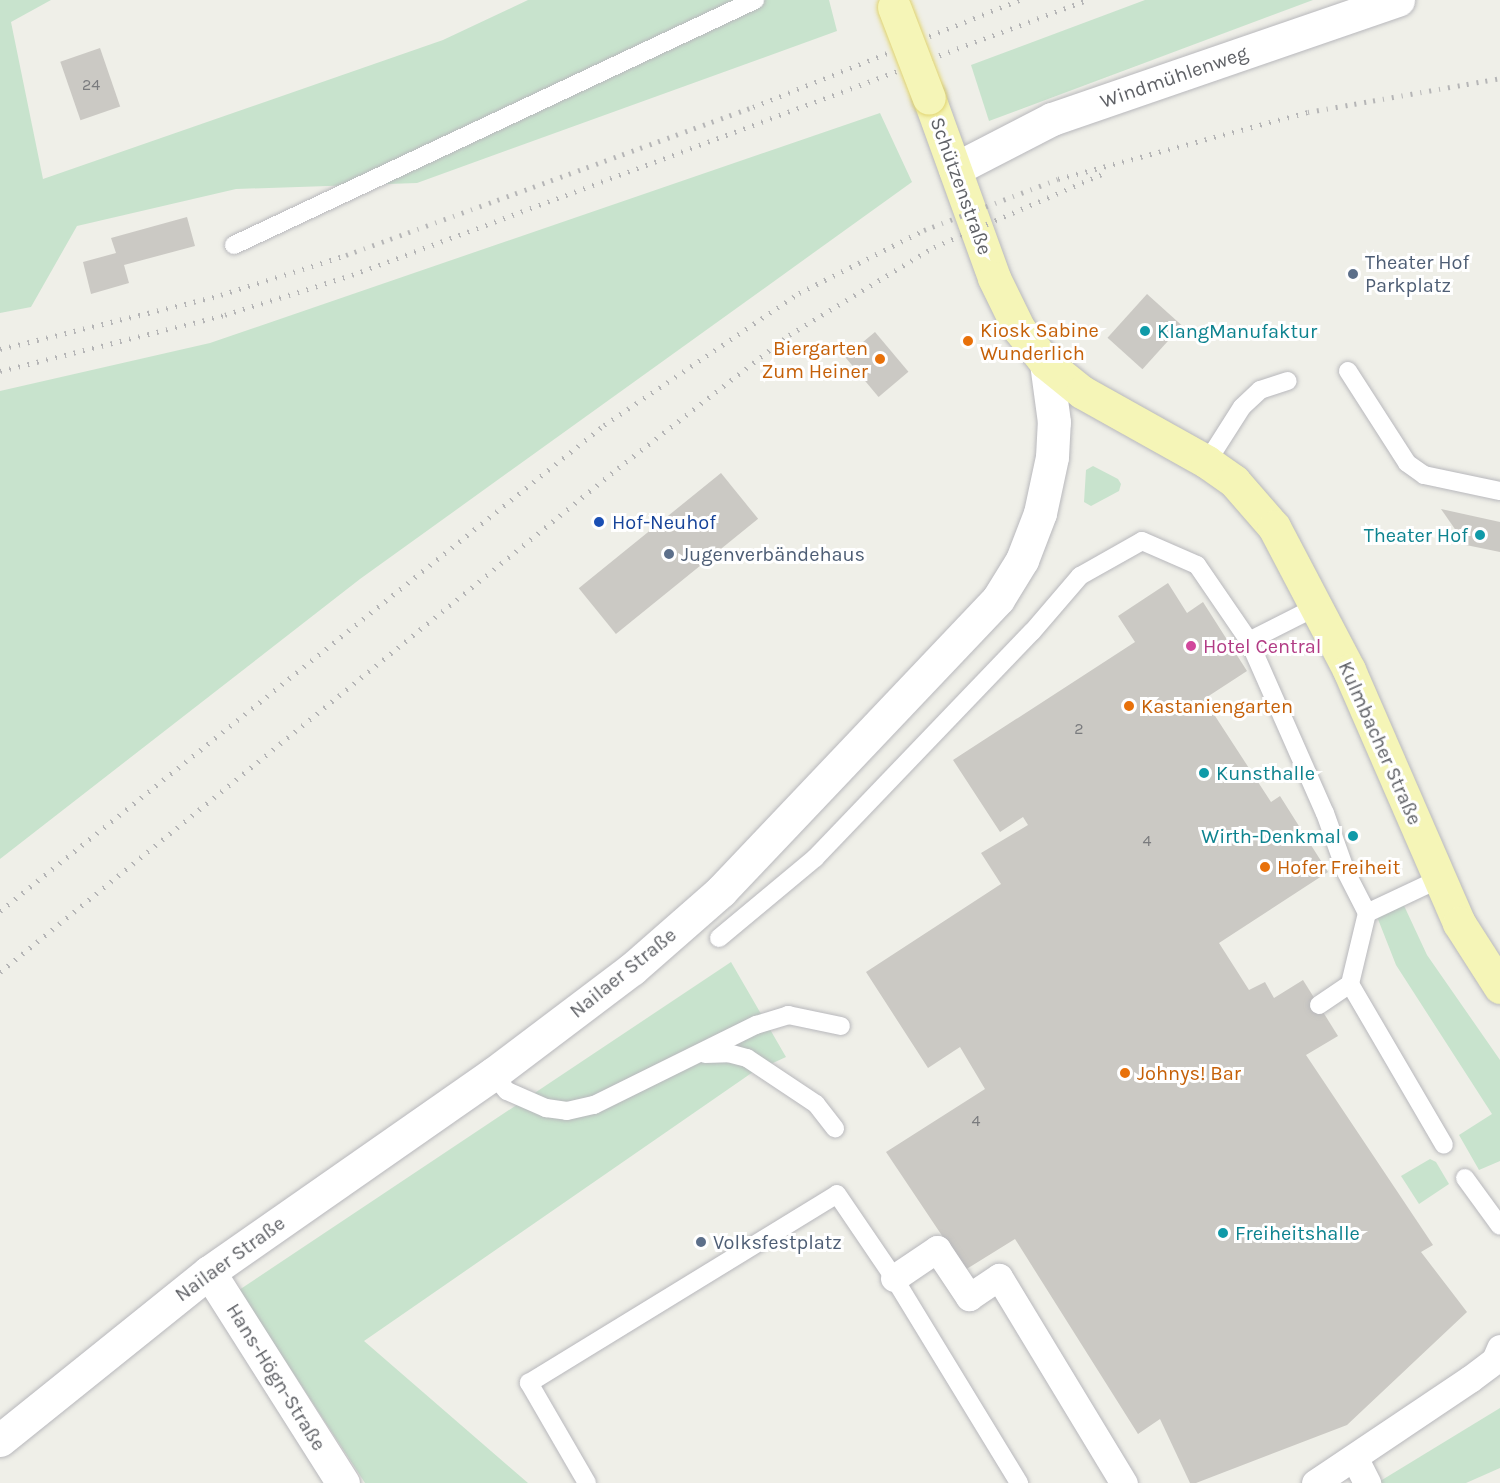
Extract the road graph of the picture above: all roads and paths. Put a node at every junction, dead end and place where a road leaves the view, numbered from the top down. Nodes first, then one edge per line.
1 (755, 0) edge
2 (1398, 0) edge
3 (893, 4) edge
4 (955, 169) junction
5 (234, 245) dead end
6 (1046, 363) junction
7 (1348, 371) dead end
8 (1288, 381) dead end
9 (1207, 462) junction
10 (1500, 491) edge
11 (1318, 606) junction
12 (1249, 641) junction
13 (1439, 879) junction
14 (1367, 913) junction
15 (719, 938) dead end
16 (1350, 984) junction
17 (1500, 987) edge
18 (1318, 1005) dead end
19 (841, 1026) dead end
20 (687, 1060) junction
21 (494, 1074) junction
22 (835, 1128) dead end
23 (1444, 1145) dead end
24 (1465, 1178) dead end
25 (1500, 1226) edge
26 (209, 1272) junction
27 (894, 1278) junction
28 (1500, 1348) edge
29 (0, 1440) edge
30 (1355, 1459) junction
31 (343, 1483) edge
32 (587, 1483) edge
33 (1019, 1483) edge
34 (1124, 1483) edge
35 (1315, 1483) edge
36 (1367, 1483) edge

1 - 5 lane
2 - 4 street, Windmühlenweg
3 - 4 main road, Schützenstraße, bridge
4 - 6 main road, Schützenstraße
6 - 9 main road, Kulmbacher Straße
6 - 21 street, Nailaer Straße
7 - 10 lane
8 - 9 lane
9 - 11 main road, Kulmbacher Straße
11 - 12 lane
11 - 13 main road, Kulmbacher Straße
12 - 14 lane
12 - 15 lane
13 - 14 lane
13 - 17 main road, Kulmbacher Straße
14 - 16 lane
16 - 18 lane
16 - 23 lane
19 - 20 lane
20 - 21 lane
20 - 22 lane
21 - 26 street, Nailaer Straße
24 - 25 lane
26 - 29 street, Nailaer Straße
26 - 31 street, Hans-Högn-Straße
27 - 32 lane
27 - 33 lane
27 - 34 street
28 - 30 street
30 - 35 street
30 - 36 street

